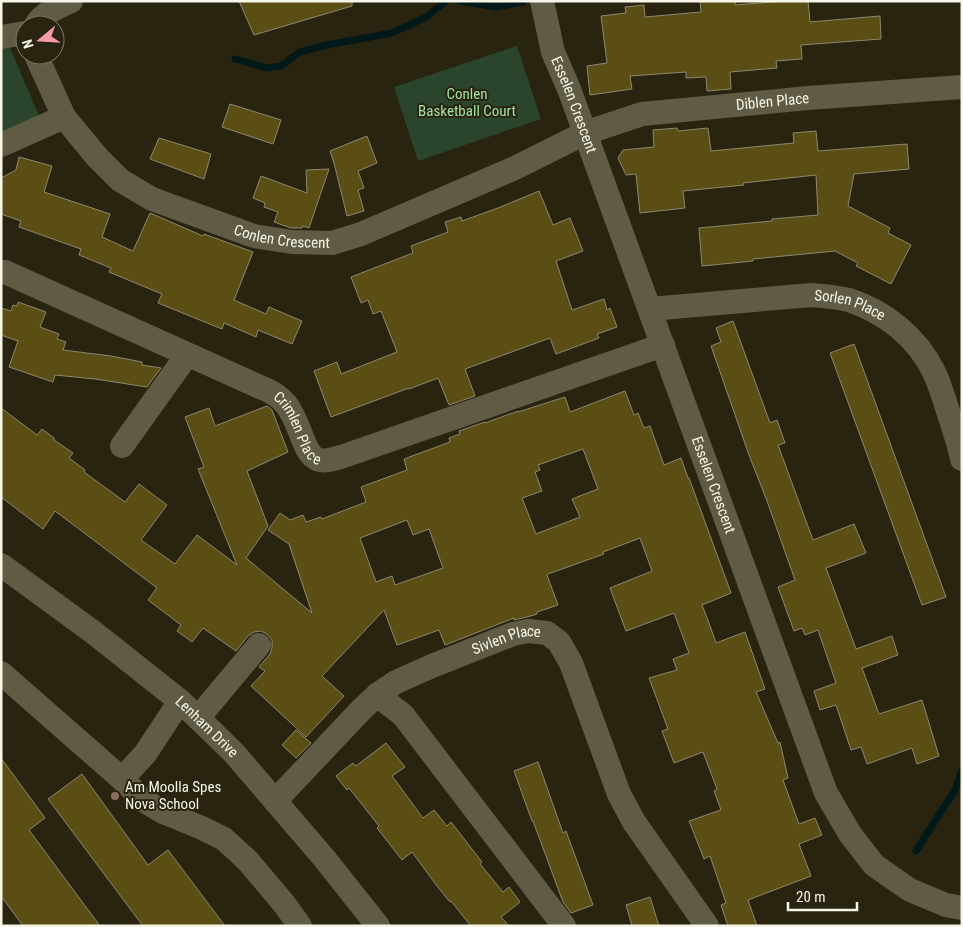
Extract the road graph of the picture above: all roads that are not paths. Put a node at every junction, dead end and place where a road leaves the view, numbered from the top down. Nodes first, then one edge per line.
1 (71, 1) edge
2 (542, 1) edge
3 (45, 15) edge
4 (15, 35) edge
5 (1, 37) edge
6 (41, 65) edge
7 (962, 87) edge
8 (64, 117) junction
9 (586, 133) junction
10 (1, 145) edge
11 (1, 272) edge
12 (650, 309) junction
13 (663, 345) junction
14 (187, 355) junction
15 (122, 446) dead end
16 (962, 459) edge
17 (1, 564) edge
18 (259, 645) dead end
19 (1, 673) edge
20 (377, 695) junction
21 (180, 701) junction
22 (198, 718) junction
23 (122, 779) junction
24 (275, 801) junction
25 (962, 908) edge
26 (294, 922) edge
27 (378, 926) edge
28 (564, 926) edge
29 (707, 926) edge

1 - 3 street
2 - 9 street, Esselen Crescent
4 - 5 street
6 - 8 street, Conlen Crescent
7 - 9 street, Diblen Place
8 - 9 street, Conlen Crescent
8 - 10 street
9 - 12 street, Esselen Crescent
11 - 14 street, Crimlen Place
12 - 13 street, Esselen Crescent
12 - 16 street, Sorlen Place
13 - 14 street, Crimlen Place
13 - 25 street, Esselen Crescent
14 - 15 street
17 - 21 street, Lenham Drive
18 - 22 street
19 - 23 street
20 - 24 street, Sivlen Place
20 - 28 street
20 - 29 street, Sivlen Place
21 - 22 street, Lenham Drive
21 - 23 street
22 - 24 street, Lenham Drive
23 - 26 street
24 - 27 street, Lenham Drive

